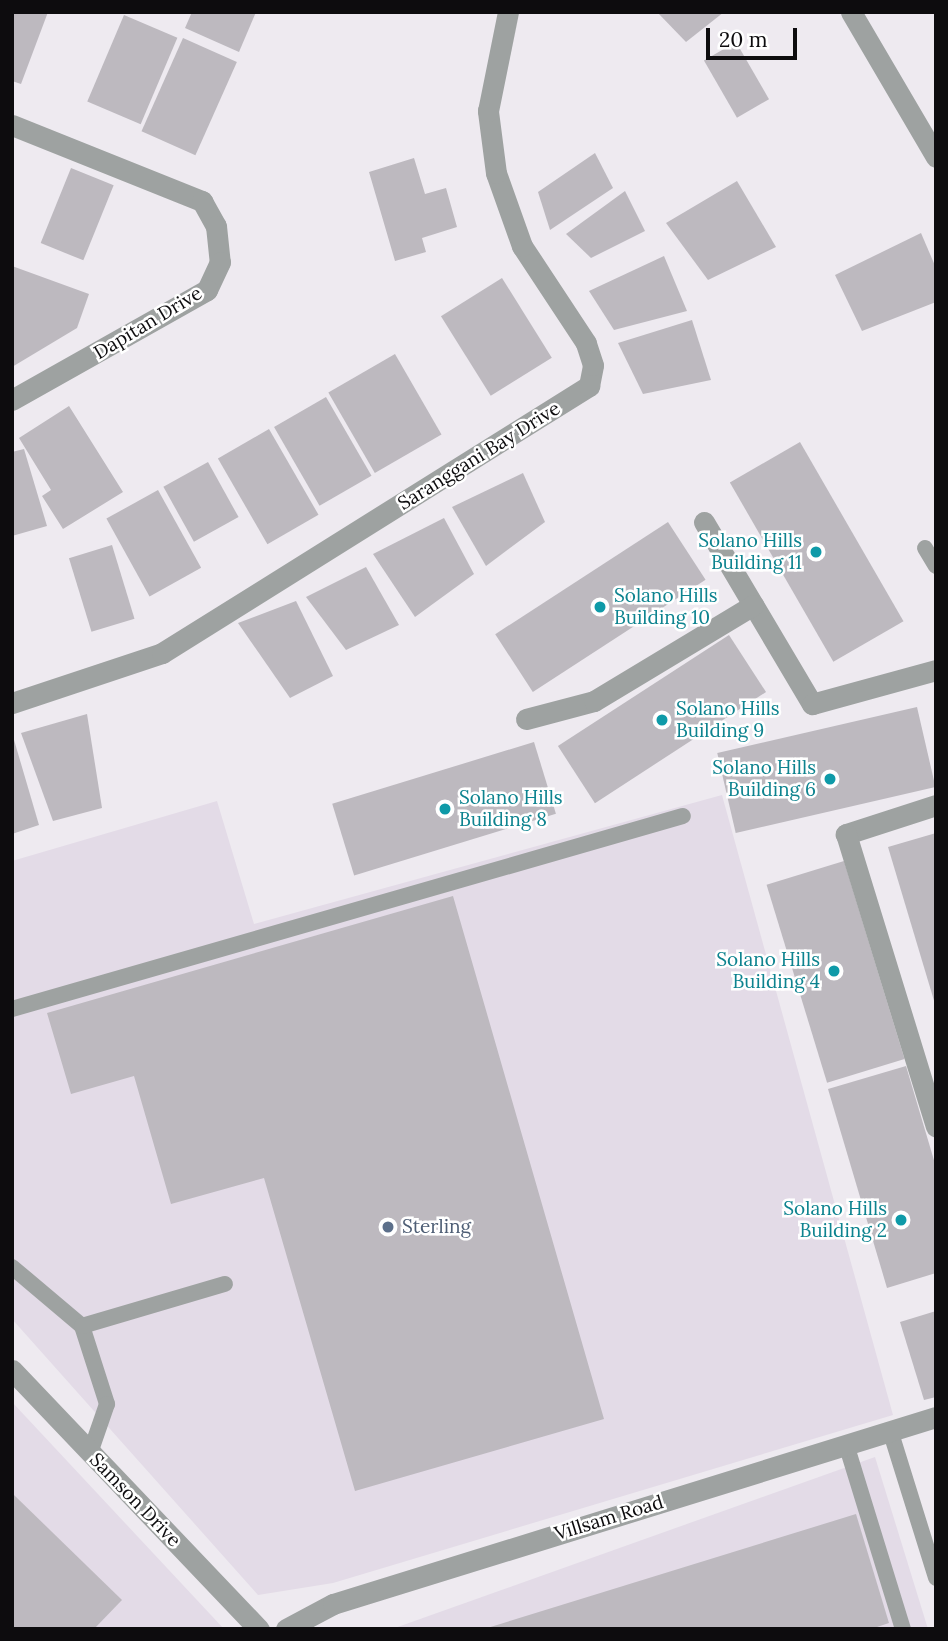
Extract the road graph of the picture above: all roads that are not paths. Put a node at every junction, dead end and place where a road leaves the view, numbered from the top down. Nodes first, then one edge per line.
1 (851, 12) edge
2 (501, 14) edge
3 (12, 125) edge
4 (936, 157) edge
5 (12, 400) edge
6 (704, 522) dead end
7 (925, 548) dead end
8 (936, 566) edge
9 (753, 605) junction
10 (936, 670) edge
11 (12, 703) edge
12 (526, 719) dead end
13 (936, 805) edge
14 (683, 816) dead end
15 (12, 1009) edge
16 (936, 1126) edge
17 (12, 1267) edge
18 (225, 1284) dead end
19 (82, 1326) junction
20 (12, 1370) edge
21 (936, 1417) edge
22 (890, 1430) junction
23 (846, 1444) junction
24 (90, 1453) junction
25 (936, 1578) edge
26 (259, 1629) edge
27 (286, 1629) edge
28 (903, 1629) edge

1 - 4 street
2 - 11 street, Saranggani Bay Drive
3 - 5 street, Dapitan Drive
6 - 9 street
7 - 8 lane
9 - 10 street
9 - 12 street
13 - 16 street
14 - 15 lane
17 - 19 lane
18 - 19 lane
19 - 24 lane
20 - 24 street, Samson Drive
21 - 22 street, Villsam Road
22 - 23 street, Villsam Road
22 - 25 lane
23 - 27 street, Villsam Road
23 - 28 lane
24 - 26 street, Samson Drive

